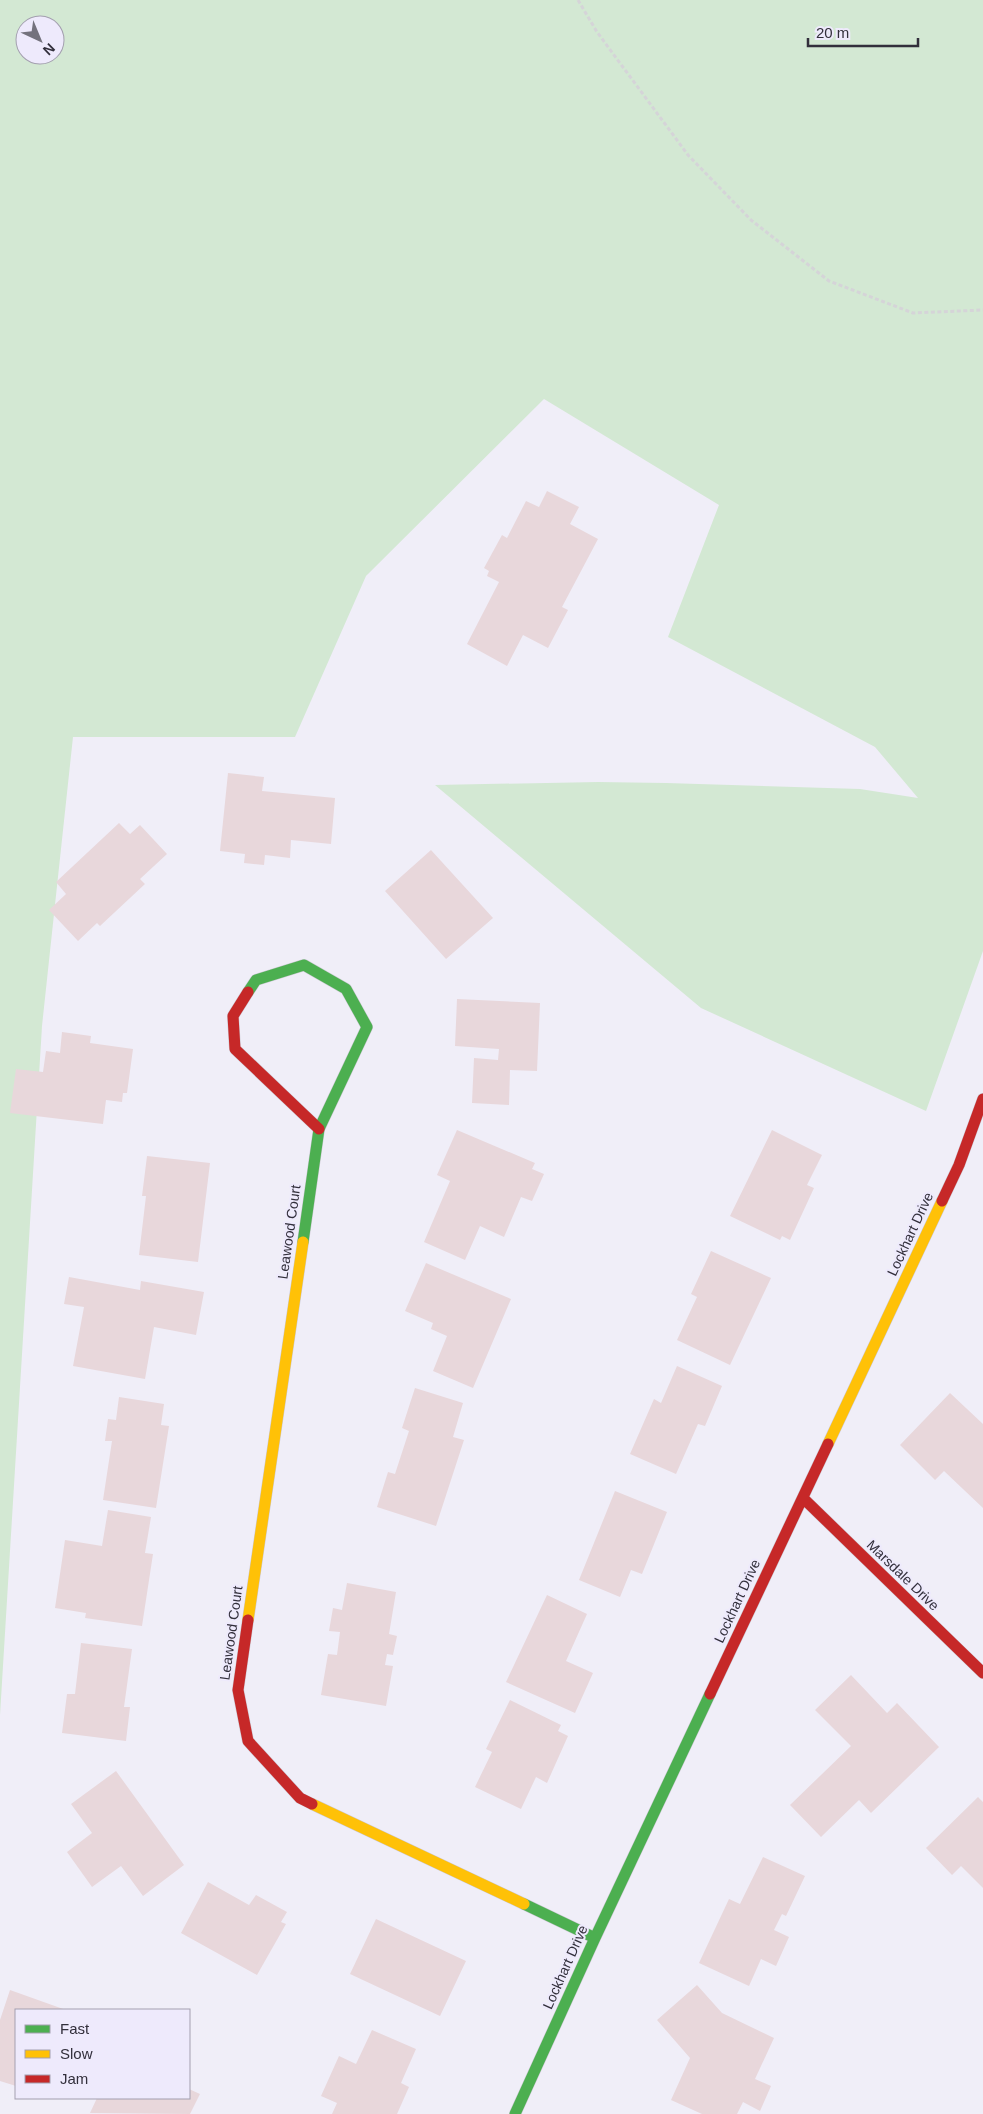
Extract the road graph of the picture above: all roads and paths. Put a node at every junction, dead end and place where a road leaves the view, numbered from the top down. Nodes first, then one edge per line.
1 (578, 0) edge
2 (983, 310) edge
3 (983, 1099) edge
4 (319, 1129) junction
5 (803, 1498) junction
6 (983, 1673) edge
7 (595, 1938) junction
8 (515, 2114) edge

1 - 2 path
3 - 5 street, Lockhart Drive
4 - 4 street, Leawood Court
4 - 7 street, Leawood Court
5 - 6 street, Marsdale Drive
5 - 7 street, Lockhart Drive
7 - 8 street, Lockhart Drive

